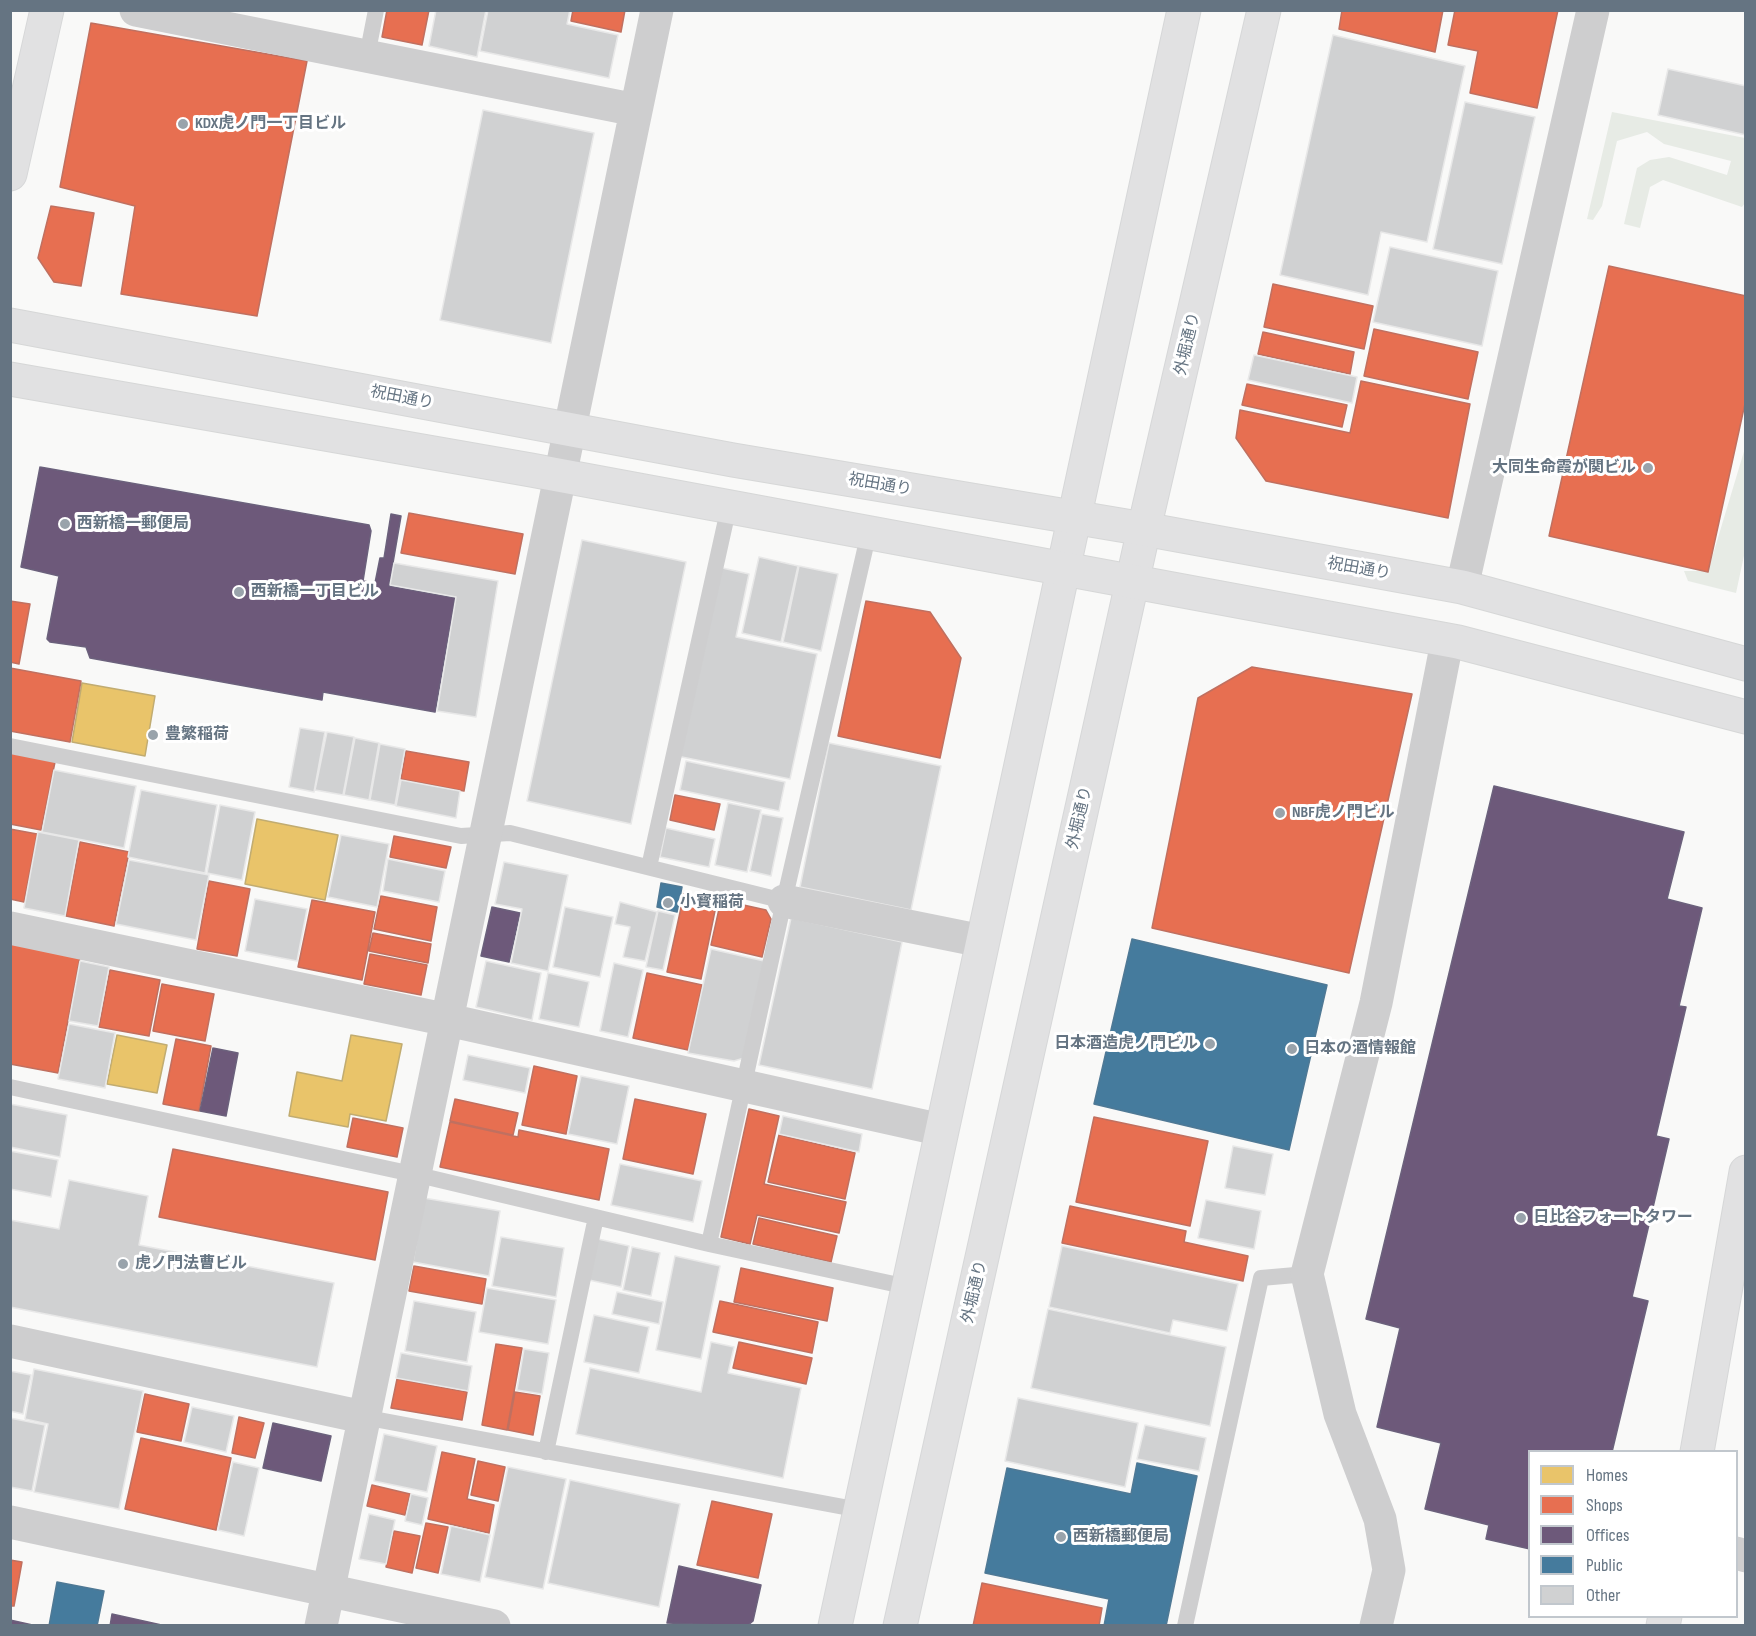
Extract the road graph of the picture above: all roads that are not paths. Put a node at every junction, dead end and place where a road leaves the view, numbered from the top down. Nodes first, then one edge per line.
1 (47, 10) edge
2 (136, 10) edge
3 (376, 10) edge
4 (657, 10) edge
5 (1184, 10) edge
6 (1264, 10) edge
7 (1593, 10) edge
8 (248, 21) edge
9 (367, 56) junction
10 (636, 110) junction
11 (10, 174) edge
12 (10, 325) edge
13 (10, 379) edge
14 (571, 429) junction
15 (560, 476) junction
16 (729, 506) junction
17 (1073, 518) junction
18 (1144, 529) junction
19 (869, 532) junction
20 (1063, 568) junction
21 (1132, 582) junction
22 (1462, 587) junction
23 (1447, 642) junction
24 (1746, 664) edge
25 (1746, 717) edge
26 (10, 746) edge
27 (487, 835) junction
28 (649, 867) junction
29 (783, 901) junction
30 (10, 928) edge
31 (982, 941) junction
32 (448, 1020) junction
33 (743, 1086) junction
34 (10, 1087) edge
35 (942, 1130) junction
36 (1746, 1172) edge
37 (415, 1175) junction
38 (596, 1217) junction
39 (709, 1244) junction
40 (1307, 1274) junction
41 (908, 1287) junction
42 (10, 1341) edge
43 (363, 1418) junction
44 (1697, 1450) edge
45 (546, 1452) junction
46 (860, 1510) junction
47 (10, 1522) edge
48 (328, 1591) junction
49 (321, 1626) edge
50 (494, 1626) edge
51 (835, 1626) edge
52 (900, 1626) edge
53 (1185, 1626) edge
54 (1376, 1626) edge

1 - 11 main road
2 - 8 street
3 - 9 lane
4 - 10 street
5 - 17 main road
6 - 18 main road, 外堀通り
7 - 22 street
8 - 9 street
9 - 10 street
10 - 14 street
12 - 14 main road, 祝田通り
13 - 15 main road
14 - 15 street
14 - 17 main road, 祝田通り
15 - 16 main road
15 - 27 street
16 - 19 main road
16 - 28 lane
17 - 18 main road, 祝田通り
17 - 20 main road
18 - 21 main road, 外堀通り
18 - 22 main road, 祝田通り
19 - 20 main road
19 - 29 lane
20 - 21 main road
20 - 31 main road
21 - 23 main road
21 - 52 main road, 外堀通り
22 - 24 main road, 祝田通り
23 - 25 main road
23 - 40 street
26 - 27 lane
27 - 28 lane
27 - 32 street
28 - 29 lane
29 - 31 street
29 - 33 lane
30 - 32 street
31 - 35 main road
32 - 33 street
32 - 37 street
33 - 35 street
33 - 39 lane
34 - 37 lane
35 - 41 main road
36 - 44 main road
37 - 38 lane
37 - 43 street
38 - 39 lane
38 - 45 lane
39 - 41 lane
40 - 53 lane
40 - 54 street
41 - 46 main road
42 - 43 street
43 - 45 lane
43 - 48 street
45 - 46 lane
46 - 51 main road
47 - 48 street
48 - 49 street
48 - 50 street

